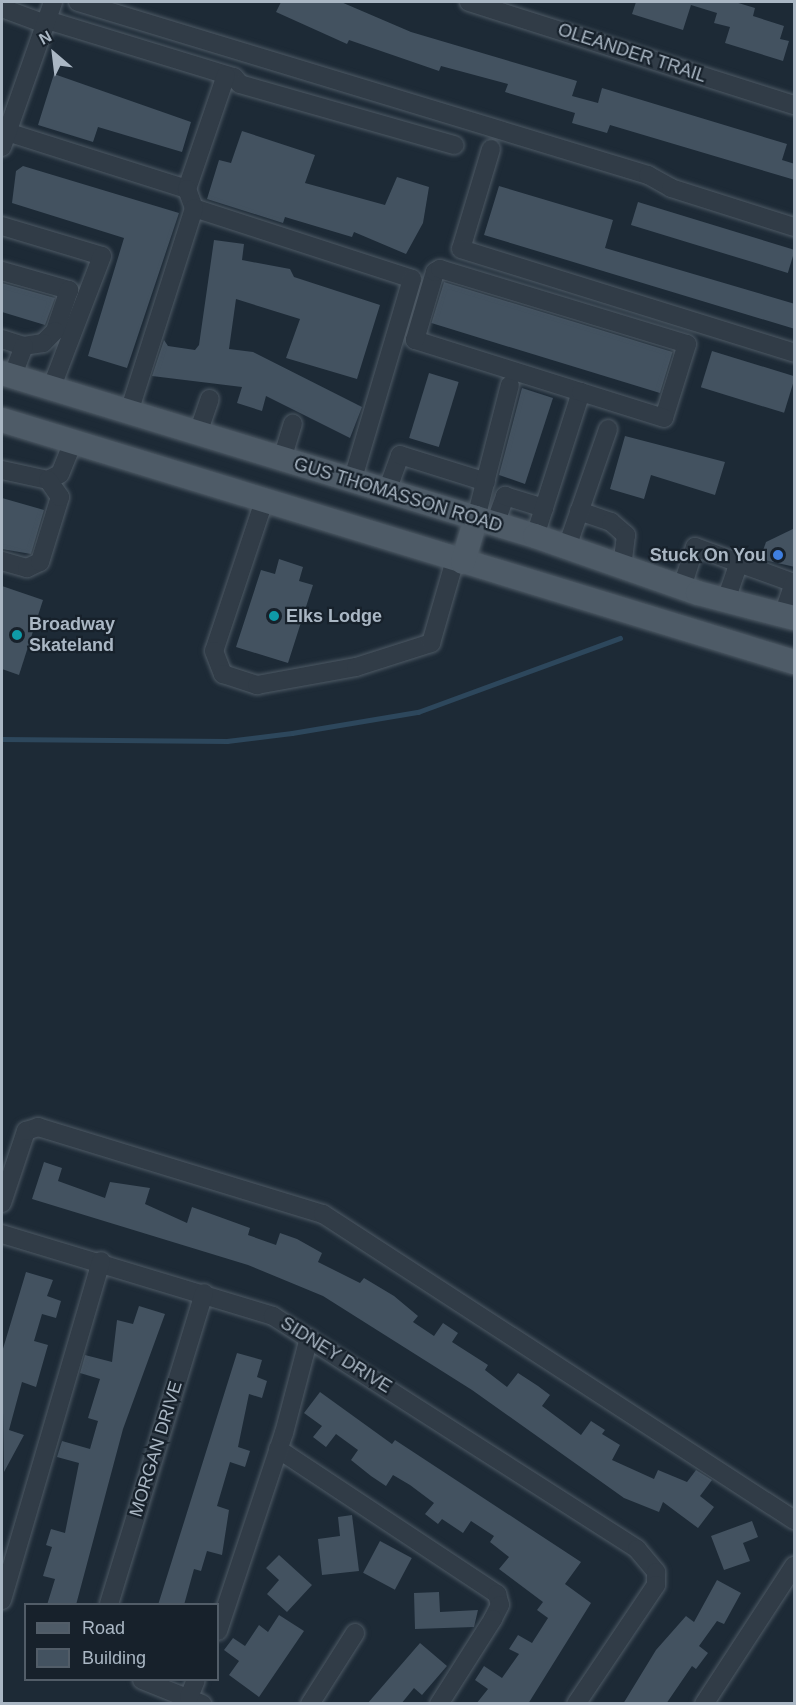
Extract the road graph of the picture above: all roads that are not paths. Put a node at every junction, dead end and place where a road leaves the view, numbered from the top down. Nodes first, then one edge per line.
1 (53, 2) edge
2 (78, 2) edge
3 (469, 2) edge
4 (2, 8) edge
5 (46, 22) junction
6 (226, 75) junction
7 (795, 105) edge
8 (4, 139) edge
9 (454, 145) dead end
10 (491, 149) dead end
11 (187, 189) junction
12 (194, 208) junction
13 (2, 226) edge
14 (795, 227) edge
15 (2, 271) edge
16 (2, 339) edge
17 (24, 346) junction
18 (795, 353) edge
19 (7, 375) edge
20 (510, 385) dead end
21 (51, 388) junction
22 (581, 392) junction
23 (210, 399) dead end
24 (129, 412) junction
25 (2, 420) edge
26 (293, 424) dead end
27 (608, 429) dead end
28 (198, 433) junction
29 (73, 442) junction
30 (282, 459) junction
31 (2, 470) edge
32 (48, 480) junction
33 (352, 481) junction
34 (486, 482) junction
35 (387, 491) junction
36 (264, 501) junction
37 (544, 508) junction
38 (579, 511) junction
39 (486, 521) junction
40 (535, 536) junction
41 (567, 547) junction
42 (2, 561) edge
43 (459, 561) junction
44 (738, 563) junction
45 (622, 566) junction
46 (794, 583) edge
47 (682, 587) junction
48 (726, 600) junction
49 (789, 616) edge
50 (795, 662) edge
51 (2, 1203) edge
52 (2, 1234) edge
53 (101, 1261) junction
54 (204, 1293) junction
55 (309, 1338) junction
56 (278, 1449) junction
57 (795, 1520) edge
58 (795, 1566) edge
59 (2, 1600) edge
60 (110, 1603) edge
61 (219, 1628) edge
62 (355, 1633) dead end
63 (145, 1681) edge
64 (196, 1681) edge
65 (195, 1700) edge
66 (310, 1704) edge
67 (439, 1704) edge
68 (576, 1704) edge
69 (704, 1704) edge

1 - 5 street
2 - 14 street
3 - 7 street, OLEANDER TRAIL
4 - 5 street
5 - 6 street
5 - 8 street
6 - 9 street
6 - 11 street
8 - 11 street
10 - 18 street
11 - 12 street
12 - 24 street
12 - 33 street
13 - 21 street
15 - 17 street
16 - 17 street
17 - 19 street
19 - 21 main road, GUS THOMASSON ROAD
20 - 34 street
21 - 24 main road, GUS THOMASSON ROAD
22 - 22 street
22 - 37 street
23 - 28 street
24 - 28 main road, GUS THOMASSON ROAD
25 - 29 main road
26 - 30 street
27 - 38 street
28 - 30 main road, GUS THOMASSON ROAD
29 - 32 street
29 - 36 main road
30 - 33 main road, GUS THOMASSON ROAD
31 - 32 street
32 - 42 street
33 - 35 main road, GUS THOMASSON ROAD
34 - 35 street
34 - 39 street
35 - 39 main road, GUS THOMASSON ROAD
36 - 43 main road
36 - 43 street
37 - 39 street
37 - 40 street
38 - 41 street
38 - 45 street
39 - 40 main road, GUS THOMASSON ROAD
39 - 43 main road
40 - 41 main road, GUS THOMASSON ROAD
41 - 45 main road, GUS THOMASSON ROAD
43 - 50 main road
44 - 46 street
44 - 47 street
44 - 48 street
45 - 47 main road, GUS THOMASSON ROAD
46 - 49 street
47 - 48 main road, GUS THOMASSON ROAD
48 - 49 main road, GUS THOMASSON ROAD
51 - 57 street
52 - 53 street, SIDNEY DRIVE
53 - 54 street, SIDNEY DRIVE
53 - 59 street
54 - 55 street, SIDNEY DRIVE
54 - 60 street, MORGAN DRIVE
55 - 56 street
55 - 68 street, SIDNEY DRIVE
56 - 61 street
56 - 67 street
58 - 69 street
62 - 66 street
63 - 65 street
64 - 65 street

